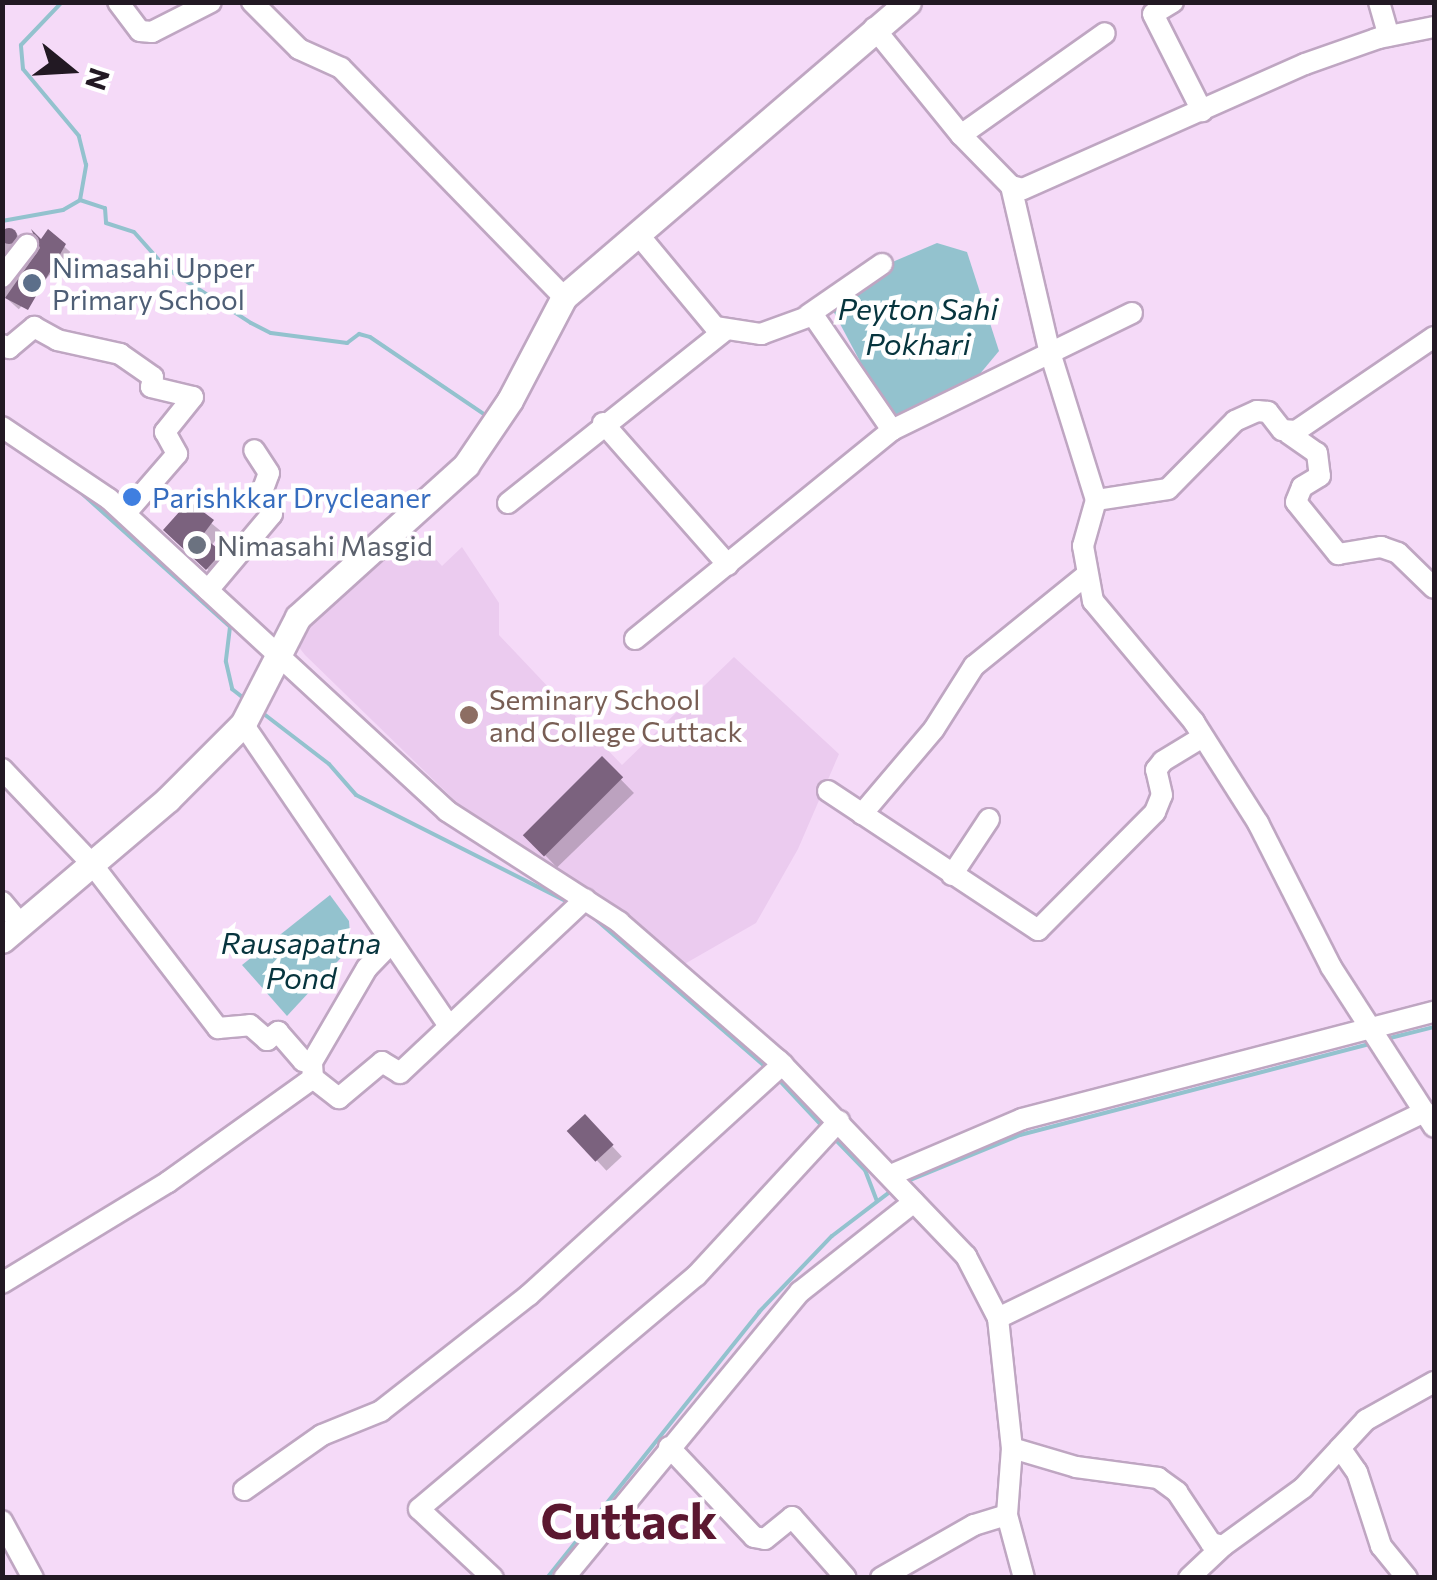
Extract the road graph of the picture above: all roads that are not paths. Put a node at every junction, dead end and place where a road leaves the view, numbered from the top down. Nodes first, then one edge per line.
1 (118, 2) edge
2 (211, 2) edge
3 (252, 2) edge
4 (908, 2) edge
5 (1173, 2) edge
6 (1379, 2) edge
7 (879, 16) edge
8 (1434, 27) edge
9 (1105, 33) dead end
10 (1389, 36) junction
11 (1202, 111) junction
12 (961, 136) junction
13 (1012, 186) junction
14 (637, 233) junction
15 (26, 245) dead end
16 (882, 264) dead end
17 (2, 277) edge
18 (564, 297) junction
19 (1132, 313) dead end
20 (808, 314) junction
21 (724, 331) junction
22 (1434, 338) edge
23 (2, 344) edge
24 (1048, 349) junction
25 (603, 423) junction
26 (3, 430) edge
27 (892, 430) junction
28 (1288, 433) junction
29 (254, 450) dead end
30 (1096, 500) junction
31 (508, 503) dead end
32 (125, 514) junction
33 (728, 564) junction
34 (1086, 576) junction
35 (1434, 588) edge
36 (208, 590) junction
37 (635, 639) dead end
38 (278, 655) junction
39 (249, 713) junction
40 (1201, 738) junction
41 (2, 769) edge
42 (828, 791) dead end
43 (862, 814) junction
44 (989, 819) dead end
45 (92, 864) junction
46 (952, 876) junction
47 (585, 900) junction
48 (2, 902) edge
49 (12, 932) edge
50 (390, 944) junction
51 (1434, 1012) edge
52 (449, 1026) junction
53 (1375, 1036) junction
54 (783, 1064) junction
55 (313, 1070) junction
56 (1430, 1119) edge
57 (839, 1121) junction
58 (893, 1177) junction
59 (913, 1200) junction
60 (2, 1283) edge
61 (998, 1318) junction
62 (1434, 1382) edge
63 (670, 1448) junction
64 (1012, 1448) junction
65 (1340, 1448) junction
66 (244, 1490) dead end
67 (1007, 1516) junction
68 (2, 1521) edge
69 (1222, 1546) junction
70 (34, 1578) edge
71 (493, 1578) edge
72 (564, 1578) edge
73 (846, 1578) edge
74 (881, 1578) edge
75 (1024, 1578) edge
76 (1189, 1578) edge
77 (1407, 1578) edge

1 - 2 street
3 - 18 street
4 - 7 main road
5 - 11 street
6 - 10 street
7 - 12 street
7 - 14 main road
8 - 10 street
9 - 12 street
10 - 11 street
11 - 13 street
12 - 13 street
13 - 24 street
14 - 18 main road
14 - 21 street
15 - 17 street
16 - 20 street
18 - 38 main road
19 - 24 street
20 - 21 street
20 - 27 street
21 - 25 street
22 - 28 street
23 - 32 street
24 - 27 street
24 - 30 street
25 - 31 street
25 - 33 street
26 - 32 street
27 - 33 street
28 - 30 street
28 - 35 street
29 - 36 street
30 - 34 street
32 - 36 street
33 - 37 street
34 - 40 street
34 - 43 street
36 - 38 street
38 - 39 main road
38 - 47 street
39 - 45 main road
39 - 50 street
40 - 46 street
40 - 53 street
41 - 45 street
42 - 43 street
43 - 46 street
44 - 46 street
45 - 49 main road
45 - 55 street
47 - 52 street
47 - 54 street
48 - 49 street
50 - 52 street
50 - 55 street
51 - 53 street
52 - 55 street
53 - 56 street
53 - 58 street
54 - 57 street
54 - 66 street
55 - 60 street
56 - 61 street
57 - 58 street
57 - 71 street
58 - 59 street
59 - 61 street
59 - 63 street
61 - 64 street
62 - 65 street
63 - 72 street
63 - 73 street
64 - 67 street
64 - 69 street
65 - 69 street
65 - 77 street
67 - 74 street
67 - 75 street
68 - 70 street
69 - 76 street

